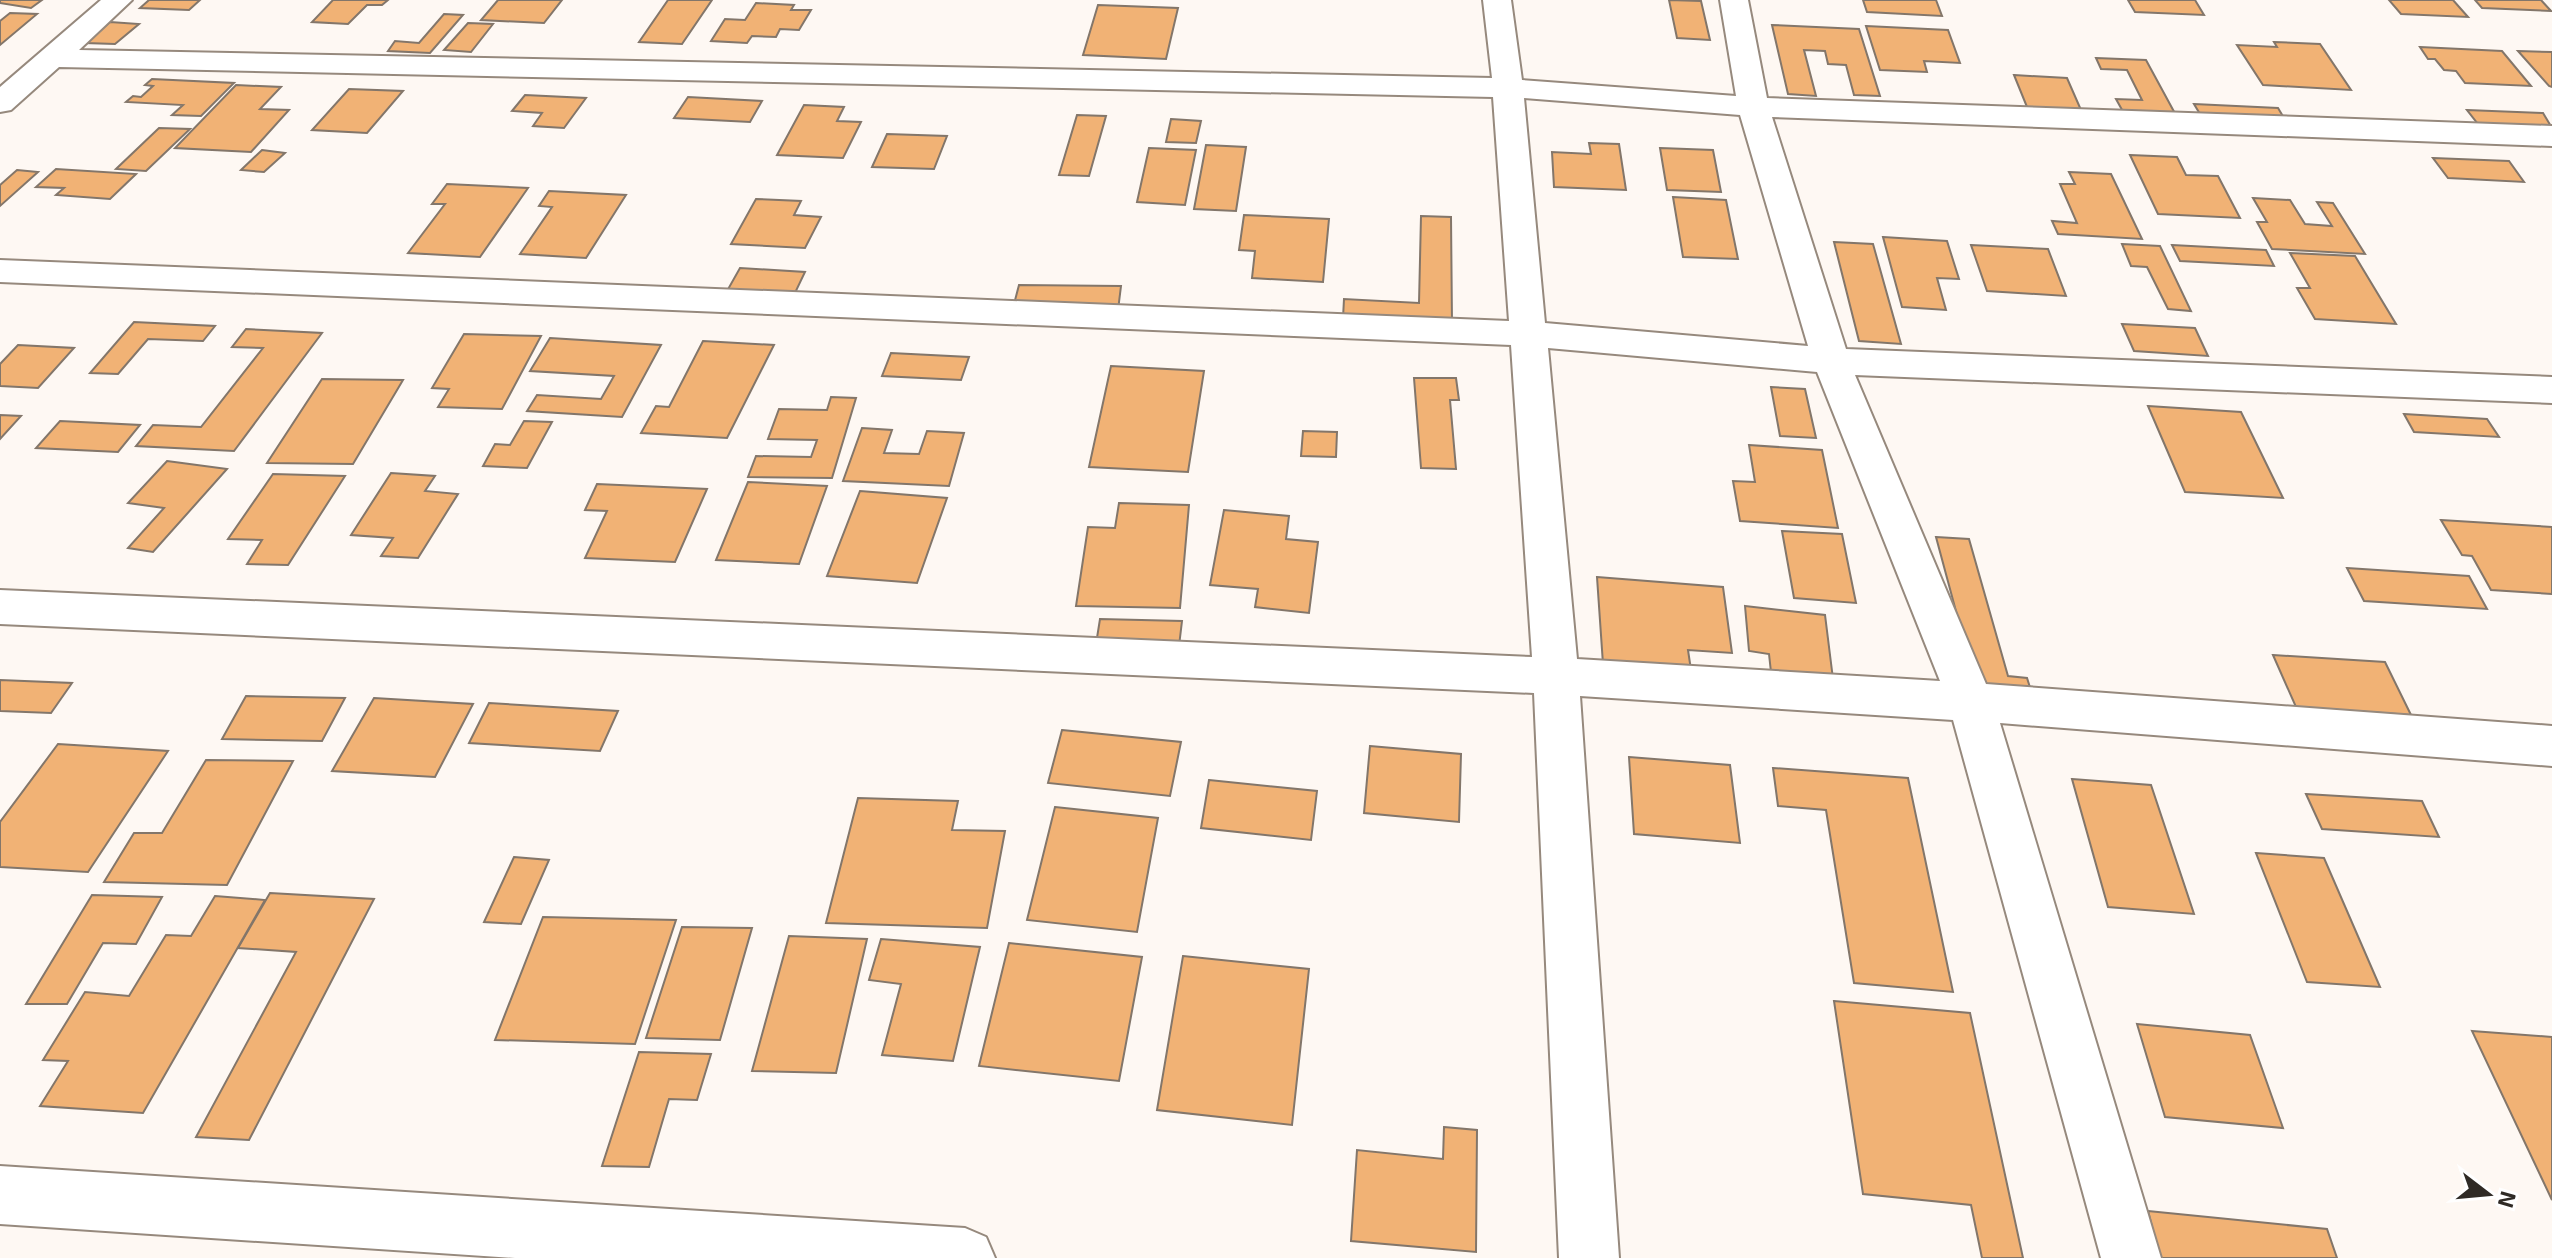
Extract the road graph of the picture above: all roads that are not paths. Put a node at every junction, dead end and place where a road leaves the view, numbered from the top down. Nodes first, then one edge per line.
1 (118, 0) edge
2 (1497, 0) edge
3 (1734, 0) edge
4 (49, 58) junction
5 (1508, 88) junction
6 (0, 103) edge
7 (1753, 107) junction
8 (2552, 136) edge
9 (0, 271) edge
10 (1528, 334) junction
11 (1831, 361) junction
12 (2552, 390) edge
13 (0, 607) edge
14 (1556, 676) junction
15 (1971, 702) junction
16 (2552, 746) edge
17 (0, 1195) edge
18 (965, 1258) edge
19 (1589, 1258) edge
20 (2131, 1258) edge

1 - 4 street
2 - 5 street
3 - 7 street
4 - 5 street
4 - 6 street
5 - 7 street
5 - 10 street
7 - 8 street
7 - 11 street
9 - 10 street
10 - 11 street
10 - 14 street
11 - 12 street
11 - 15 street
13 - 14 street
14 - 15 street
14 - 19 street
15 - 16 street
15 - 20 street
17 - 18 street

